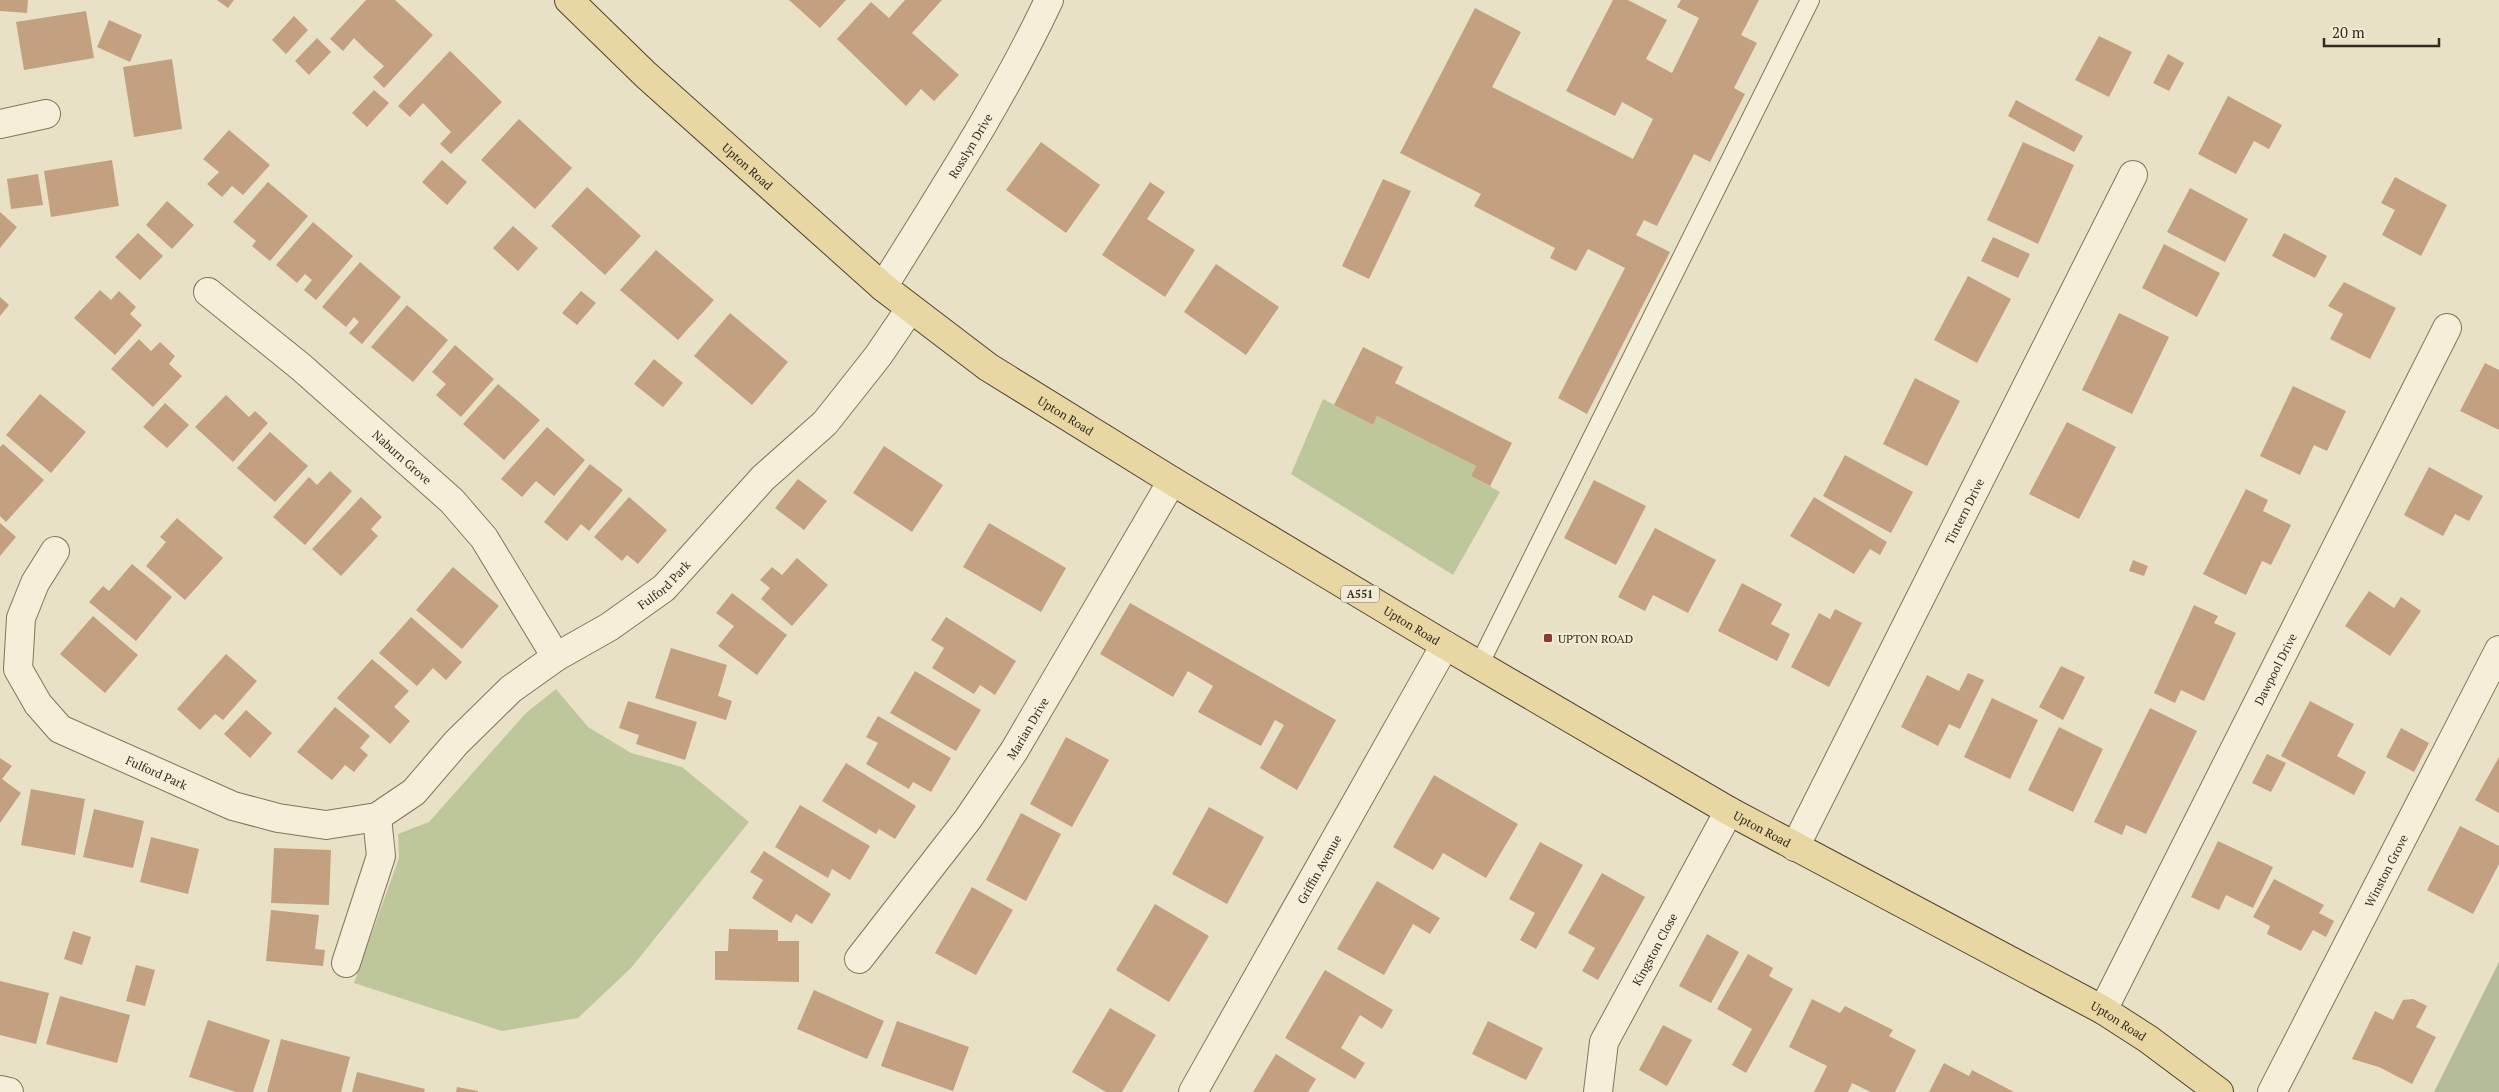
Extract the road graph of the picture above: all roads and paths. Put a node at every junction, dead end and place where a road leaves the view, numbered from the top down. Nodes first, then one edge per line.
1 (570, 0) edge
2 (1049, 0) edge
3 (1810, 0) edge
4 (46, 114) dead end
5 (0, 124) edge
6 (2133, 175) dead end
7 (883, 287) junction
8 (208, 292) dead end
9 (910, 309) junction
10 (2447, 328) dead end
11 (1172, 481) junction
12 (55, 551) dead end
13 (10, 617) edge
14 (1445, 645) junction
15 (2499, 650) edge
16 (556, 657) junction
17 (1479, 666) junction
18 (1729, 811) junction
19 (377, 817) junction
20 (1795, 848) junction
21 (859, 959) dead end
22 (346, 964) dead end
23 (2103, 1010) junction
24 (0, 1090) edge
25 (9, 1092) edge
26 (1193, 1092) edge
27 (1598, 1092) edge
28 (2218, 1092) edge
29 (2272, 1092) edge

1 - 7 main road, Upton Road / A551
2 - 7 street, Rosslyn Drive
3 - 17 lane
4 - 5 street
6 - 20 street, Tintern Drive
7 - 9 main road, Upton Road / A551
8 - 16 street, Naburn Grove
9 - 11 main road, Upton Road / A551
9 - 16 street, Fulford Park
10 - 23 street, Dawpool Drive
11 - 14 main road, Upton Road / A551
11 - 21 street, Marian Drive
12 - 13 street, Fulford Park
13 - 19 street, Fulford Park
14 - 17 main road, Upton Road / A551
14 - 26 street, Griffin Avenue
15 - 29 street, Winston Grove
16 - 19 street, Fulford Park
17 - 18 main road, Upton Road / A551
18 - 20 main road, Upton Road / A551
18 - 27 street, Kingston Close
19 - 22 street
20 - 23 main road, Upton Road / A551
23 - 28 main road, Upton Road / A551
24 - 25 street

